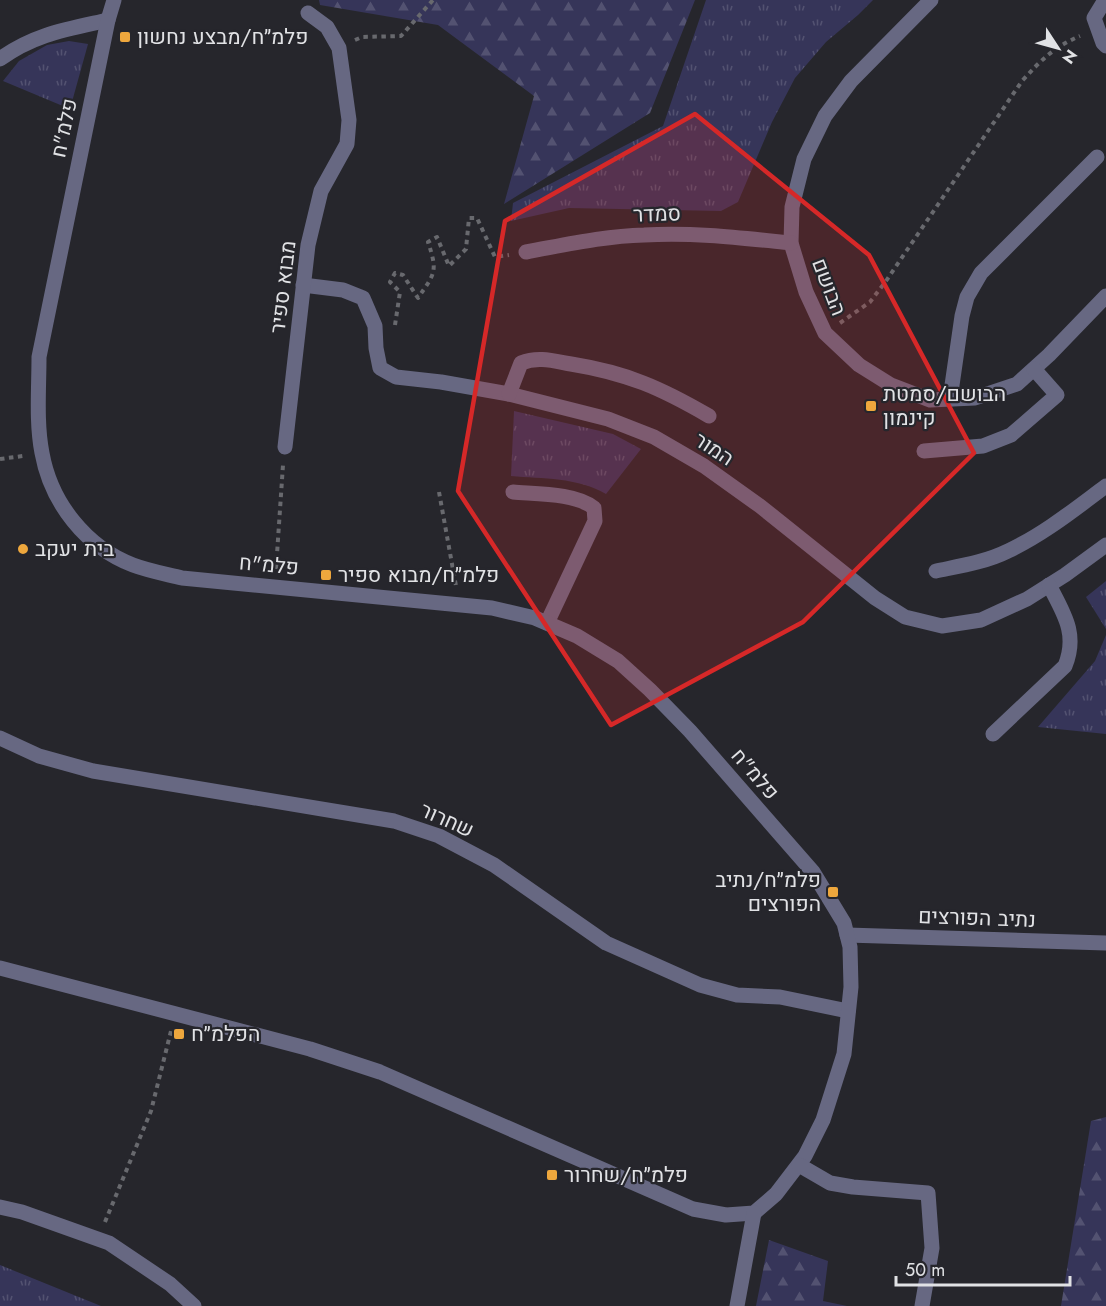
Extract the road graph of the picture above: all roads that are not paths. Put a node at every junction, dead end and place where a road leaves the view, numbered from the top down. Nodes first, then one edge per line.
1 (114, 0) edge
2 (931, 0) edge
3 (1105, 0) edge
4 (308, 13) dead end
5 (108, 20) junction
6 (1106, 46) edge
7 (0, 59) edge
8 (1097, 157) dead end
9 (791, 243) junction
10 (526, 252) road end
11 (303, 285) junction
12 (1106, 296) edge
13 (1034, 369) junction
14 (509, 394) junction
15 (950, 399) junction
16 (709, 416) dead end
17 (285, 447) road end
18 (924, 451) dead end
19 (1106, 486) edge
20 (513, 492) dead end
21 (1106, 545) edge
22 (936, 571) dead end
23 (1048, 585) junction
24 (548, 623) junction
25 (993, 734) dead end
26 (0, 738) edge
27 (847, 934) junction
28 (1106, 943) edge
29 (0, 968) edge
30 (848, 1011) junction
31 (799, 1165) junction
32 (0, 1207) edge
33 (754, 1213) junction
34 (194, 1306) edge
35 (737, 1306) edge
36 (921, 1306) edge

1 - 5 street, פלמ"ח
2 - 9 street, הבושם
3 - 6 street
4 - 11 street, מבוא ספיר
5 - 7 street
5 - 24 street, פלמ"ח
8 - 15 street
9 - 10 street, סמדר
9 - 15 street, הבושם
11 - 14 street, המור
11 - 17 street, מבוא ספיר
12 - 13 street, הבושם
13 - 15 street, הבושם
13 - 18 street
14 - 16 street
14 - 23 street, המור
19 - 22 street
20 - 24 street
21 - 23 street, המור
23 - 25 street
24 - 27 street, פלמ"ח
26 - 30 street, שחרור
27 - 28 street, נתיב הפורצים
27 - 30 street, פלמ"ח
29 - 33 street
30 - 31 street, פלמ"ח
31 - 33 street, פלמ"ח
31 - 36 street
32 - 34 street
33 - 35 street

